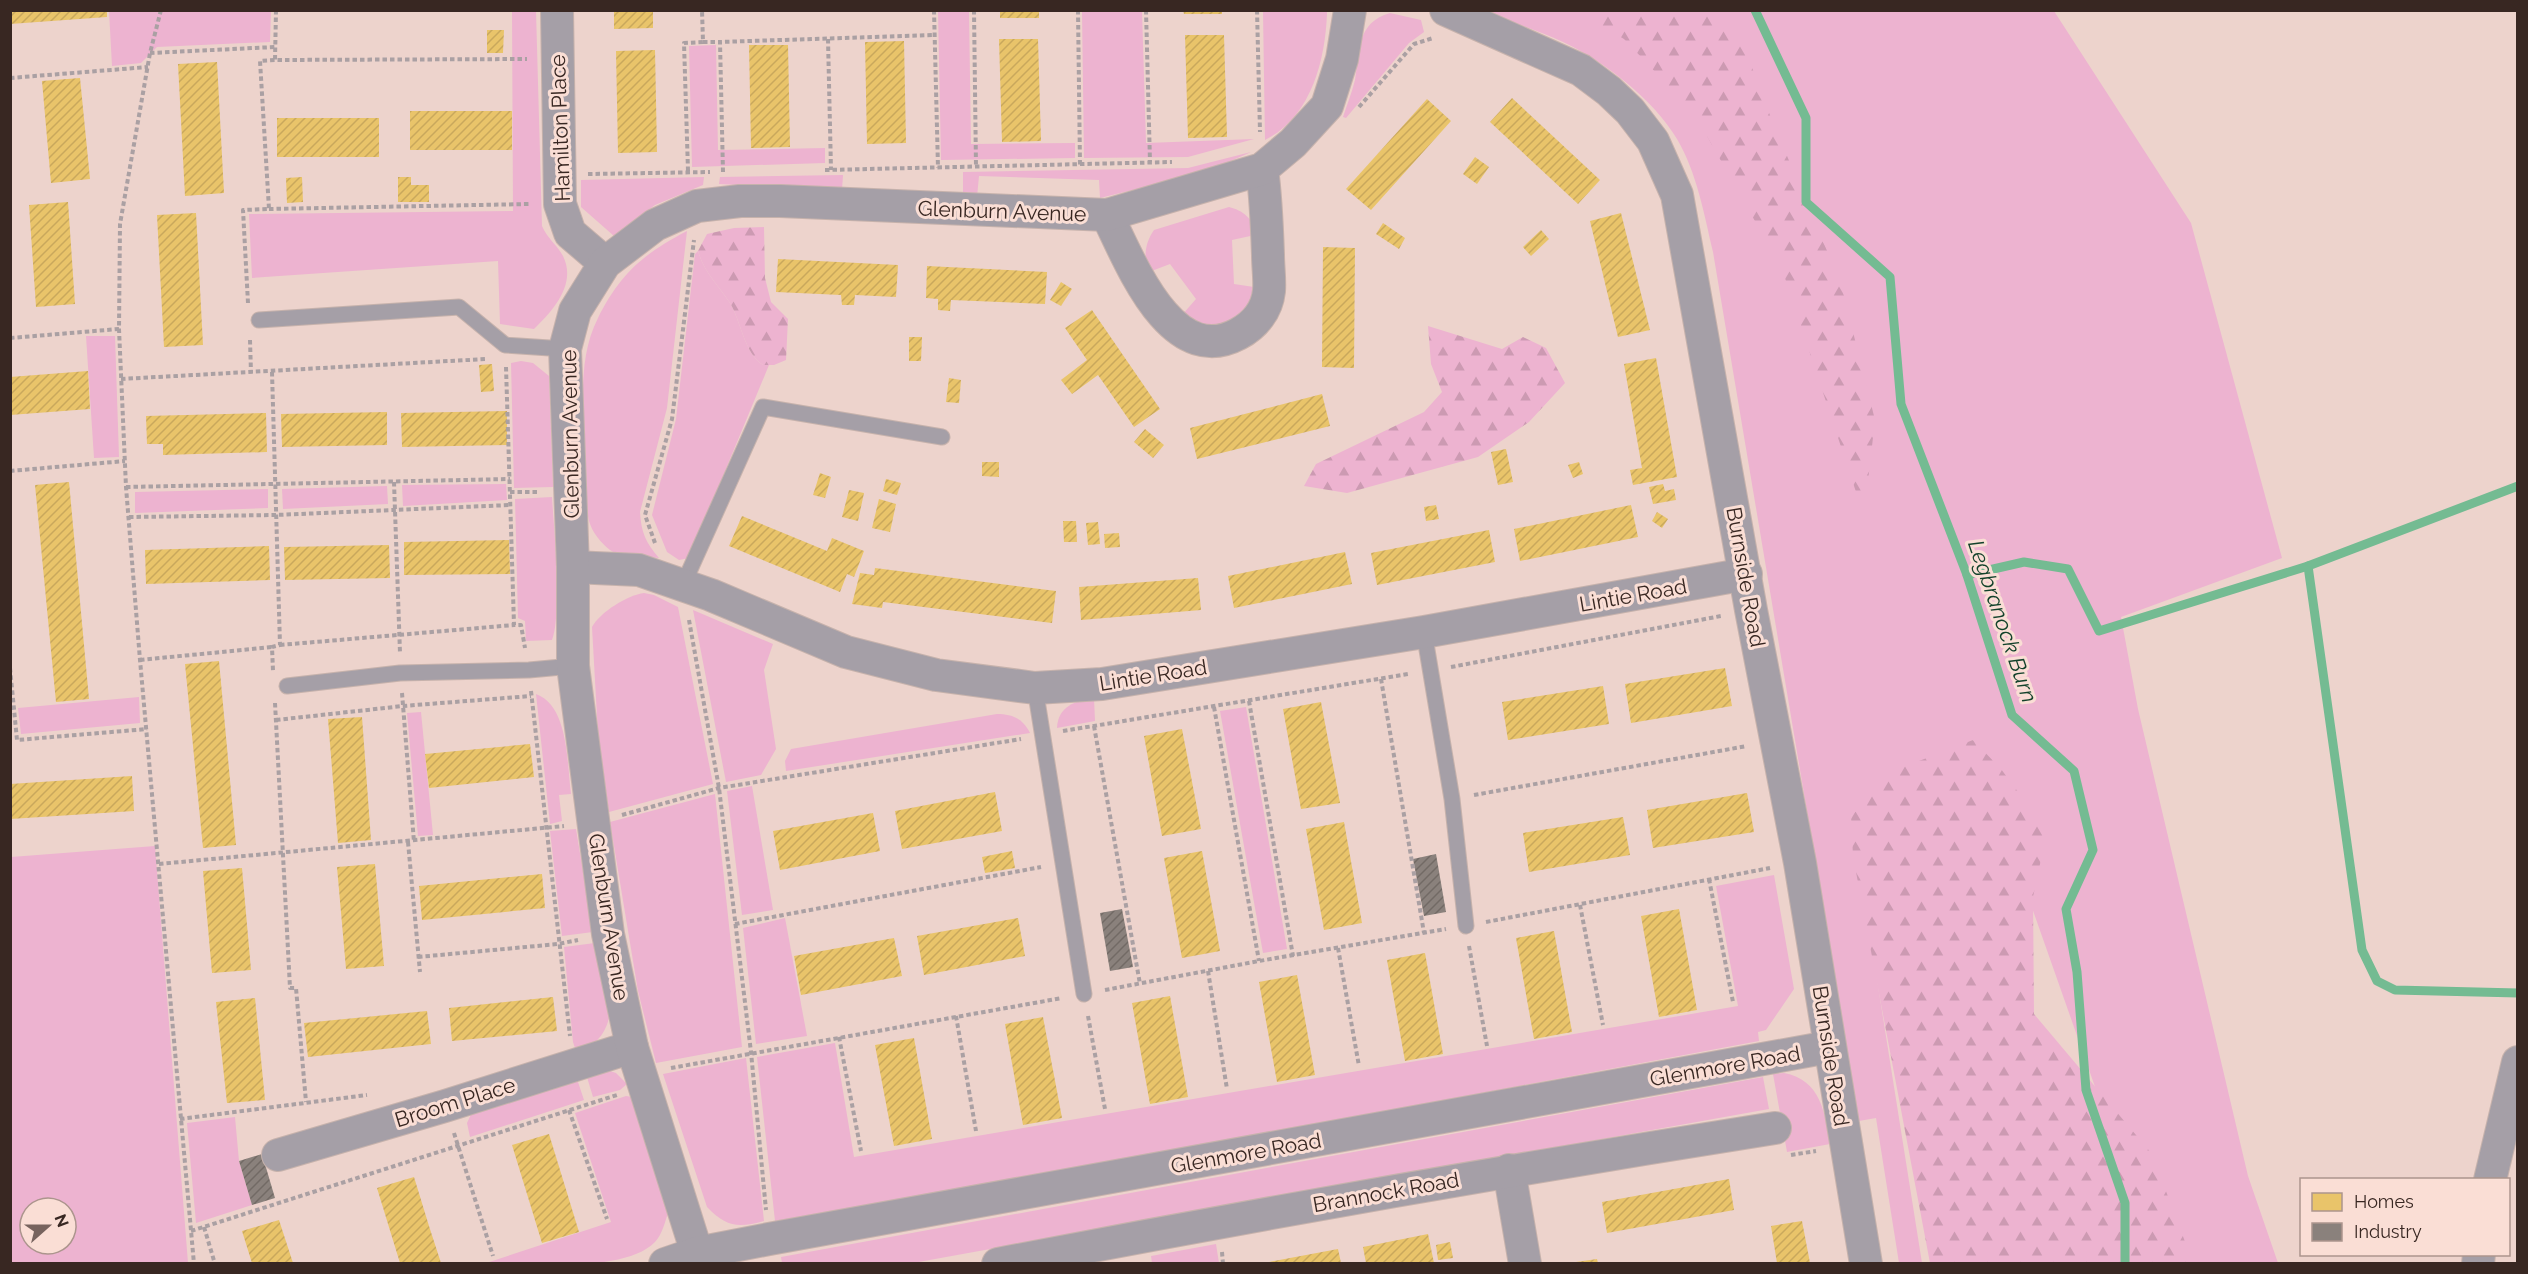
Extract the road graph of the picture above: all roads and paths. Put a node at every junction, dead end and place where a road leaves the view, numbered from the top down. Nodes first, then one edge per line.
1 (161, 10) edge
2 (276, 10) edge
3 (556, 10) edge
4 (702, 10) edge
5 (934, 10) edge
6 (974, 10) edge
7 (1078, 10) edge
8 (1146, 10) edge
9 (1257, 10) edge
10 (1350, 10) edge
11 (1446, 10) edge
12 (1476, 24) junction
13 (934, 35) junction
14 (828, 39) junction
15 (704, 42) junction
16 (720, 42) junction
17 (275, 47) junction
18 (150, 53) junction
19 (558, 59) junction
20 (274, 60) junction
21 (148, 67) junction
22 (10, 78) edge
23 (1355, 113) dead end
24 (1150, 162) junction
25 (1178, 162) dead end
26 (1080, 165) junction
27 (976, 167) junction
28 (939, 168) junction
29 (1262, 169) junction
30 (819, 170) dead end
31 (831, 170) junction
32 (688, 171) junction
33 (735, 171) dead end
34 (713, 172) junction
35 (723, 172) junction
36 (560, 189) junction
37 (697, 206) junction
38 (269, 209) junction
39 (1107, 215) junction
40 (605, 263) junction
41 (252, 320) junction
42 (119, 329) junction
43 (10, 338) edge
44 (565, 349) junction
45 (505, 351) junction
46 (272, 372) junction
47 (251, 373) junction
48 (121, 380) junction
49 (942, 437) dead end
50 (125, 461) junction
51 (10, 471) edge
52 (510, 479) junction
53 (275, 484) junction
54 (126, 487) junction
55 (510, 505) junction
56 (276, 515) junction
57 (129, 517) junction
58 (657, 547) dead end
59 (573, 567) junction
60 (1746, 574) junction
61 (682, 585) junction
62 (1751, 610) junction
63 (514, 625) junction
64 (1424, 632) junction
65 (280, 645) junction
66 (272, 647) junction
67 (140, 660) junction
68 (573, 666) junction
69 (10, 668) edge
70 (529, 670) junction
71 (1430, 671) junction
72 (273, 677) dead end
73 (1381, 679) junction
74 (287, 686) dead end
75 (1035, 688) junction
76 (531, 696) junction
77 (274, 698) dead end
78 (1249, 700) junction
79 (1214, 707) junction
80 (276, 720) junction
81 (1094, 726) junction
82 (147, 729) junction
83 (1042, 735) junction
84 (1777, 740) junction
85 (719, 788) junction
86 (1452, 799) junction
87 (593, 823) junction
88 (545, 828) junction
89 (408, 842) junction
90 (282, 854) junction
91 (1063, 863) junction
92 (1800, 863) junction
93 (159, 864) junction
94 (1709, 879) junction
95 (1580, 904) junction
96 (735, 924) junction
97 (1466, 926) junction
98 (1424, 933) junction
99 (558, 944) junction
100 (1338, 948) junction
101 (1293, 956) junction
102 (418, 957) junction
103 (1259, 961) junction
104 (1208, 970) junction
105 (420, 972) dead end
106 (1140, 984) junction
107 (1084, 994) junction
108 (1733, 1002) dead end
109 (956, 1017) junction
110 (1603, 1024) dead end
111 (839, 1037) junction
112 (1487, 1046) dead end
113 (1829, 1047) junction
114 (751, 1052) junction
115 (637, 1060) junction
116 (2517, 1062) edge
117 (576, 1065) junction
118 (1359, 1066) dead end
119 (1227, 1089) dead end
120 (372, 1094) dead end
121 (306, 1102) junction
122 (445, 1106) junction
123 (1105, 1109) dead end
124 (569, 1110) junction
125 (180, 1119) junction
126 (1775, 1128) dead end
127 (976, 1131) dead end
128 (458, 1145) junction
129 (861, 1151) dead end
130 (278, 1155) dead end
131 (1509, 1170) junction
132 (2490, 1178) edge
133 (606, 1219) dead end
134 (204, 1227) junction
135 (191, 1231) junction
136 (769, 1239) junction
137 (697, 1253) junction
138 (493, 1256) dead end
139 (194, 1263) edge
140 (215, 1263) edge
141 (664, 1263) edge
142 (998, 1263) edge
143 (1525, 1263) edge
144 (1866, 1263) edge

1 - 18 path
2 - 17 path
3 - 19 street, Hamilton Place
4 - 15 path
5 - 13 path
6 - 27 path
7 - 26 path
8 - 24 path
9 - 29 path
10 - 29 street, Glenburn Avenue
11 - 12 street, Burnside Road
12 - 23 path
12 - 60 street, Burnside Road
13 - 14 path
13 - 28 path
14 - 16 path
14 - 31 path
15 - 16 path
15 - 32 path
16 - 35 path
17 - 18 path
17 - 20 path
18 - 21 path
19 - 20 path
19 - 36 street, Hamilton Place
20 - 38 path
21 - 22 path
21 - 42 path
24 - 25 path
24 - 26 path
26 - 27 path
27 - 28 path
28 - 31 path
29 - 39 street, Glenburn Avenue
29 - 39 street
30 - 31 path
32 - 34 path
32 - 36 path
33 - 35 path
34 - 35 path
34 - 37 path
36 - 38 path
36 - 40 street, Hamilton Place
37 - 39 street, Glenburn Avenue
37 - 40 street, Glenburn Avenue
37 - 58 path
38 - 41 path
40 - 44 street, Glenburn Avenue
41 - 45 lane
41 - 47 path
42 - 43 path
42 - 48 path
44 - 45 lane
44 - 59 street, Glenburn Avenue
45 - 46 path
45 - 52 path
46 - 47 path
46 - 53 path
47 - 48 path
48 - 50 path
49 - 61 lane
50 - 51 path
50 - 54 path
52 - 53 path
52 - 55 path
53 - 54 path
53 - 56 path
54 - 57 path
55 - 56 path
55 - 63 path
56 - 57 path
56 - 65 path
57 - 67 path
59 - 61 street, Lintie Road
59 - 68 street, Glenburn Avenue
60 - 62 street, Burnside Road
60 - 64 street, Lintie Road
61 - 75 street, Lintie Road
61 - 85 path
62 - 71 path
62 - 84 street, Burnside Road
63 - 65 path
63 - 70 path
64 - 71 lane
64 - 75 street, Lintie Road
65 - 66 path
66 - 67 path
66 - 72 path
67 - 82 path
68 - 70 lane
68 - 87 street, Glenburn Avenue
69 - 82 path
70 - 74 lane
70 - 76 path
71 - 73 path
71 - 86 lane
73 - 78 path
73 - 98 path
75 - 83 lane
76 - 80 path
76 - 88 path
77 - 80 path
78 - 79 path
78 - 101 path
79 - 81 path
79 - 103 path
80 - 90 path
81 - 83 path
81 - 106 path
82 - 93 path
83 - 85 path
83 - 91 lane
84 - 86 path
84 - 92 street, Burnside Road
85 - 87 path
85 - 96 path
86 - 97 lane
87 - 88 path
87 - 115 street, Glenburn Avenue
88 - 89 path
88 - 99 path
89 - 90 path
89 - 102 path
90 - 93 path
90 - 121 path
91 - 96 path
91 - 107 lane
92 - 94 path
92 - 113 street, Burnside Road
93 - 125 path
94 - 95 path
94 - 108 path
95 - 97 path
95 - 110 path
96 - 114 path
97 - 98 path
97 - 112 path
98 - 100 path
99 - 102 path
99 - 117 path
100 - 101 path
100 - 118 path
101 - 103 path
102 - 105 path
103 - 104 path
104 - 106 path
104 - 119 path
106 - 107 path
107 - 109 path
107 - 123 path
109 - 111 path
109 - 127 path
111 - 114 path
111 - 129 path
113 - 136 street, Glenmore Road
113 - 144 street, Burnside Road
114 - 115 path
114 - 136 path
115 - 117 street, Broom Place
115 - 124 path
115 - 137 street, Glenburn Avenue
116 - 132 street
117 - 122 street, Broom Place
120 - 121 path
121 - 125 path
122 - 128 path
122 - 130 street, Broom Place
124 - 128 path
124 - 133 path
125 - 135 path
126 - 131 street, Brannock Road
128 - 134 path
128 - 138 path
131 - 142 street, Brannock Road
131 - 143 street
134 - 135 path
134 - 140 path
135 - 139 path
136 - 137 street, Glenmore Road
137 - 141 street, Glenmore Road

